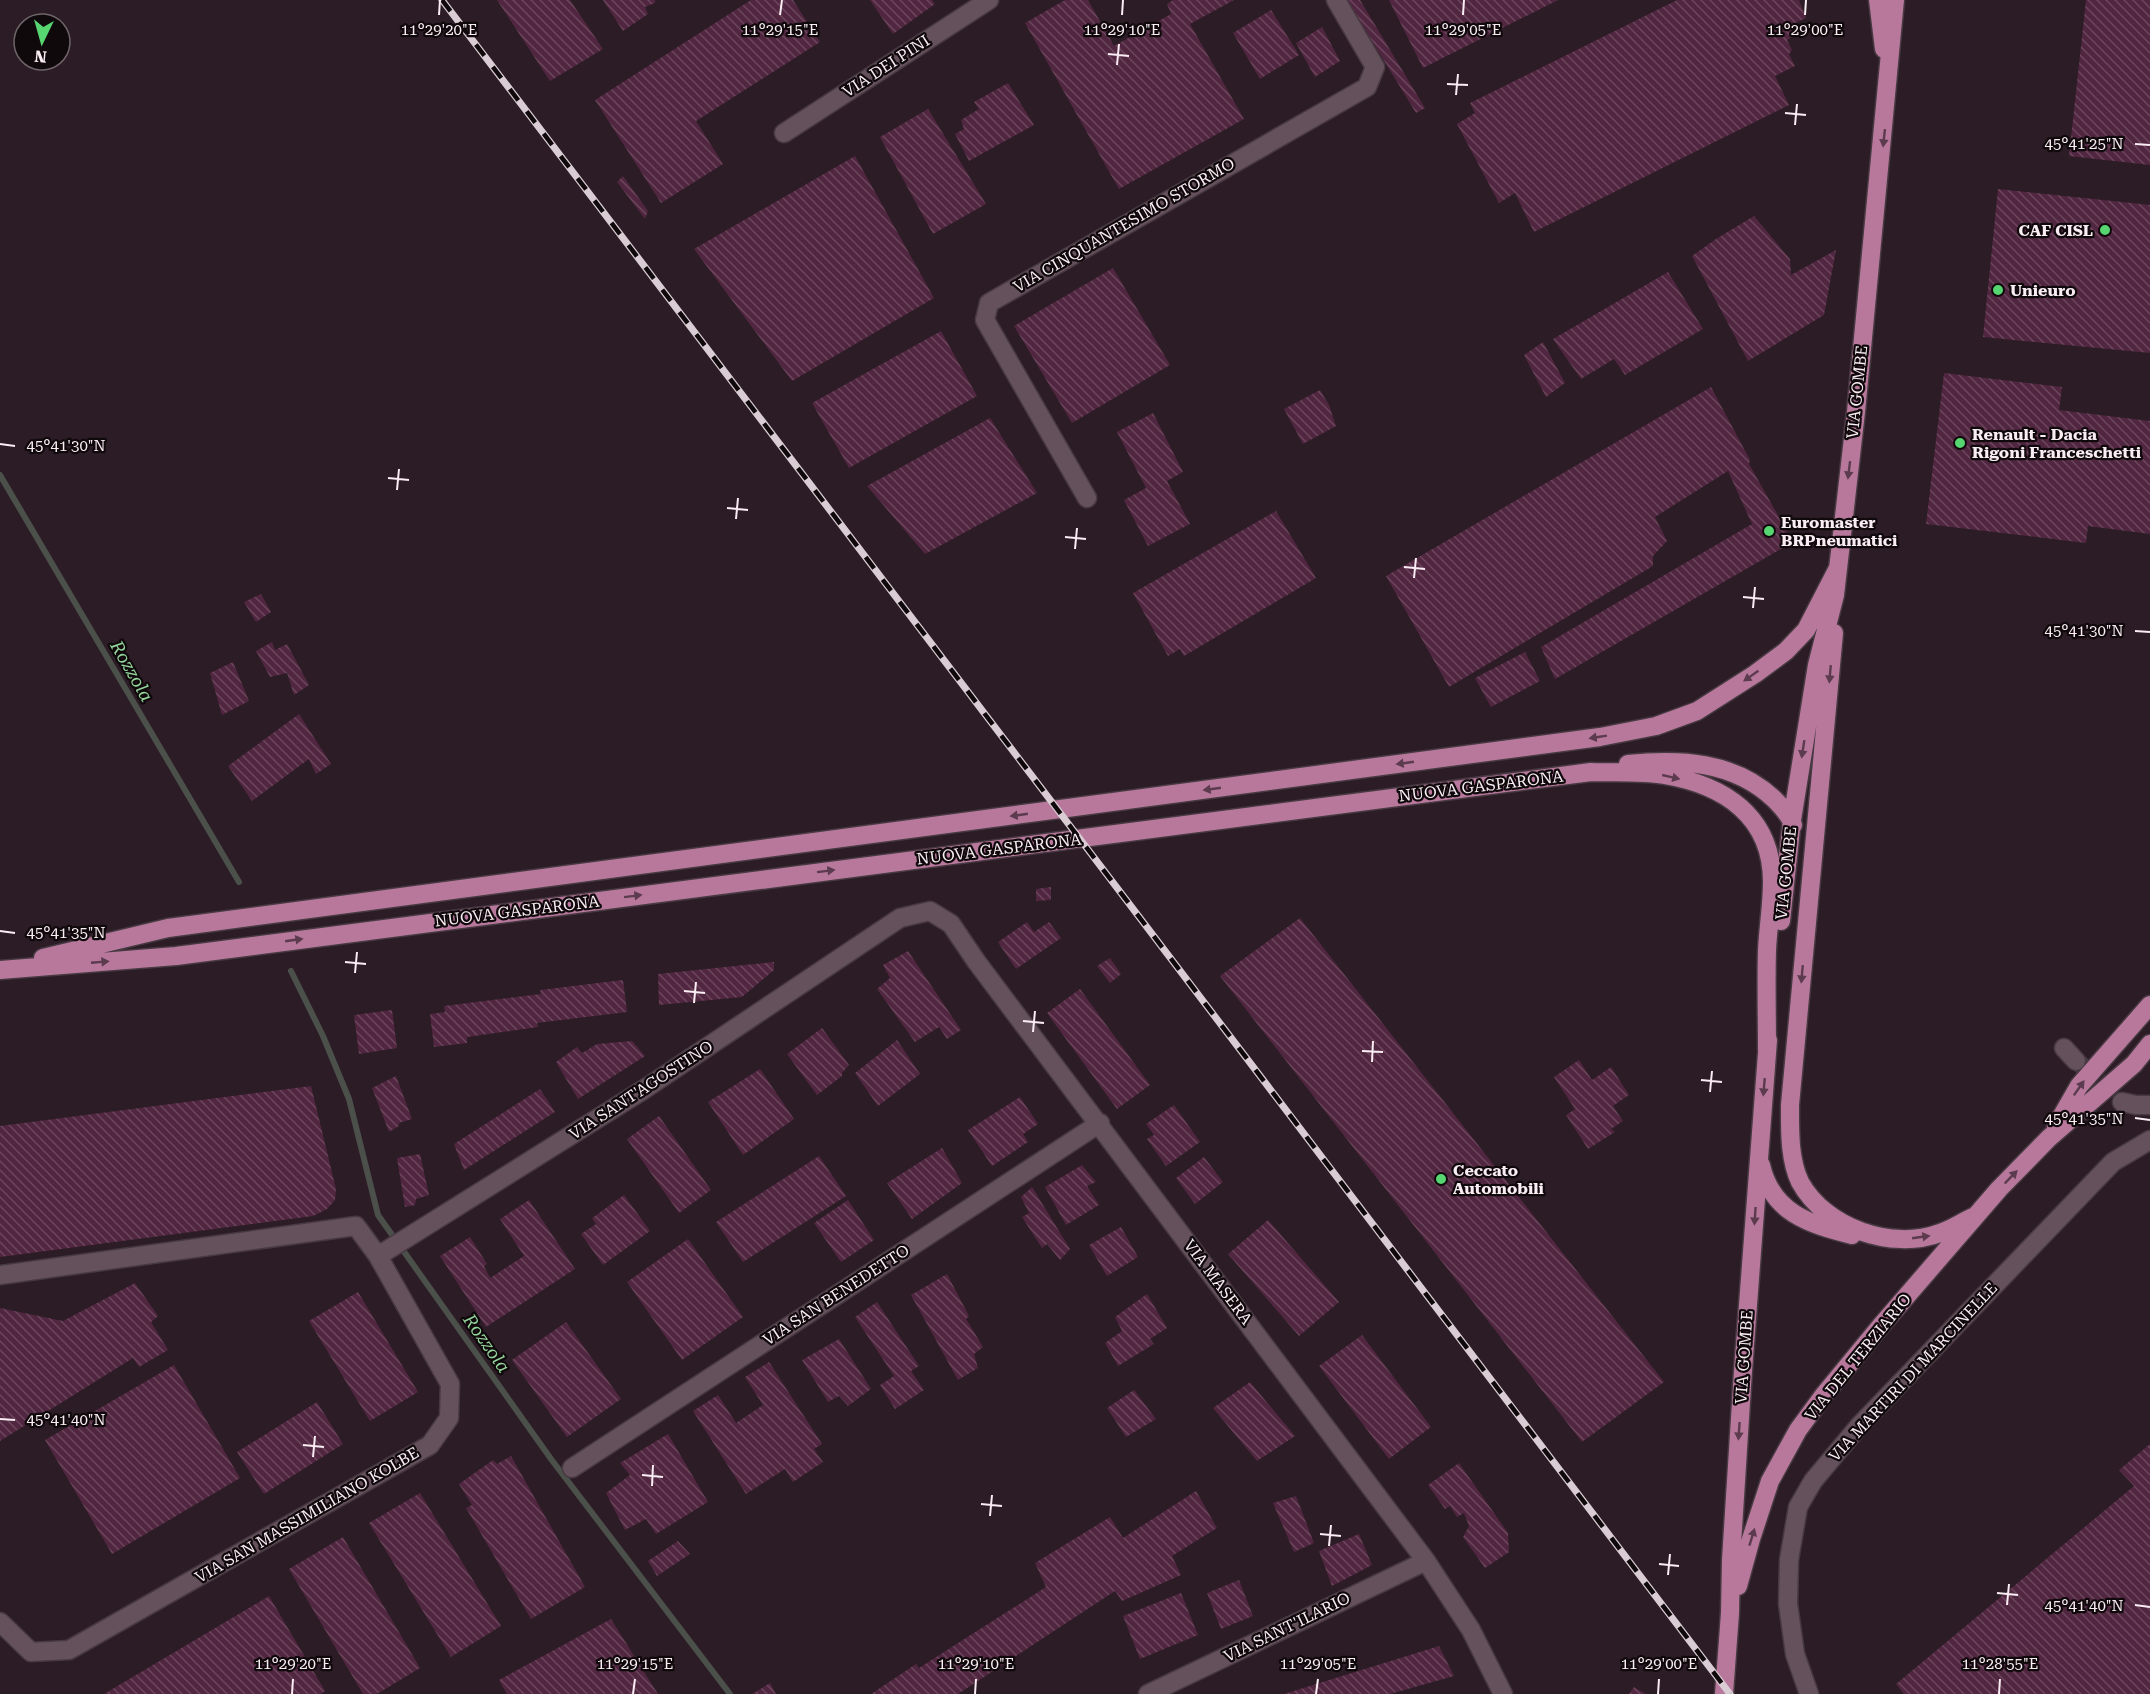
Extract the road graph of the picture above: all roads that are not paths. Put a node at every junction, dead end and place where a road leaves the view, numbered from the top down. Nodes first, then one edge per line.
1 (989, 0) edge
2 (1336, 0) edge
3 (1878, 0) edge
4 (1896, 0) edge
5 (1888, 80) junction
6 (784, 133) dead end
7 (1087, 498) dead end
8 (1838, 568) junction
9 (1835, 595) junction
10 (1592, 772) junction
11 (1792, 820) junction
12 (1807, 915) junction
13 (900, 918) joint
14 (0, 969) edge
15 (2150, 1005) edge
16 (2150, 1044) edge
17 (1767, 1050) junction
18 (2150, 1051) edge
19 (2134, 1064) junction
20 (2122, 1101) tunnel mouth
21 (2150, 1105) edge
22 (1100, 1123) junction
23 (2049, 1138) junction
24 (2150, 1140) edge
25 (1759, 1157) junction
26 (1973, 1217) junction
27 (1888, 1239) junction
28 (385, 1251) junction
29 (0, 1275) edge
30 (572, 1468) dead end
31 (1426, 1560) junction
32 (1731, 1613) junction
33 (0, 1622) edge
34 (1148, 1694) edge
35 (1503, 1694) edge
36 (1724, 1694) edge
37 (1809, 1694) edge

1 - 6 street, VIA DEI PINI
2 - 7 street, VIA CINQUANTESIMO STORMO
3 - 5 main road, VIA GOMBE
4 - 5 main road, VIA GOMBE
5 -> 8 main road, VIA GOMBE
8 - 9 main road, VIA GOMBE
8 -> 14 main road, NUOVA GASPARONA
9 -> 11 main road, VIA GOMBE
9 -> 12 main road
10 - 11 main road
14 -> 10 main road, NUOVA GASPARONA
10 -> 17 main road, NUOVA GASPARONA
11 - 12 main road
11 - 17 main road, VIA GOMBE
12 -> 27 main road
13 - 22 street, VIA MASERA
13 - 28 street, VIA SANT'AGOSTINO
23 -> 15 main road, VIA DEL TERZIARIO
16 - 19 main road, VIA DEL TERZIARIO
17 -> 25 main road, VIA GOMBE
18 - 19 street, VIA DEL TERZIARIO
19 - 23 main road, VIA DEL TERZIARIO
20 - 21 street
22 - 30 street, VIA SAN BENEDETTO
22 - 31 street, VIA MASERA
26 -> 23 main road, VIA DEL TERZIARIO
24 - 37 street, VIA MARTIRI DI MARCINELLE
25 - 27 main road
25 -> 32 main road, VIA GOMBE
27 -> 26 main road
32 -> 26 main road, VIA DEL TERZIARIO
28 - 29 street, VIA SAN MASSIMILIANO KOLBE
28 - 33 street, VIA SAN MASSIMILIANO KOLBE
31 - 34 street, VIA SANT'ILARIO
31 - 35 street, VIA MASERA
32 - 36 main road, VIA GOMBE

